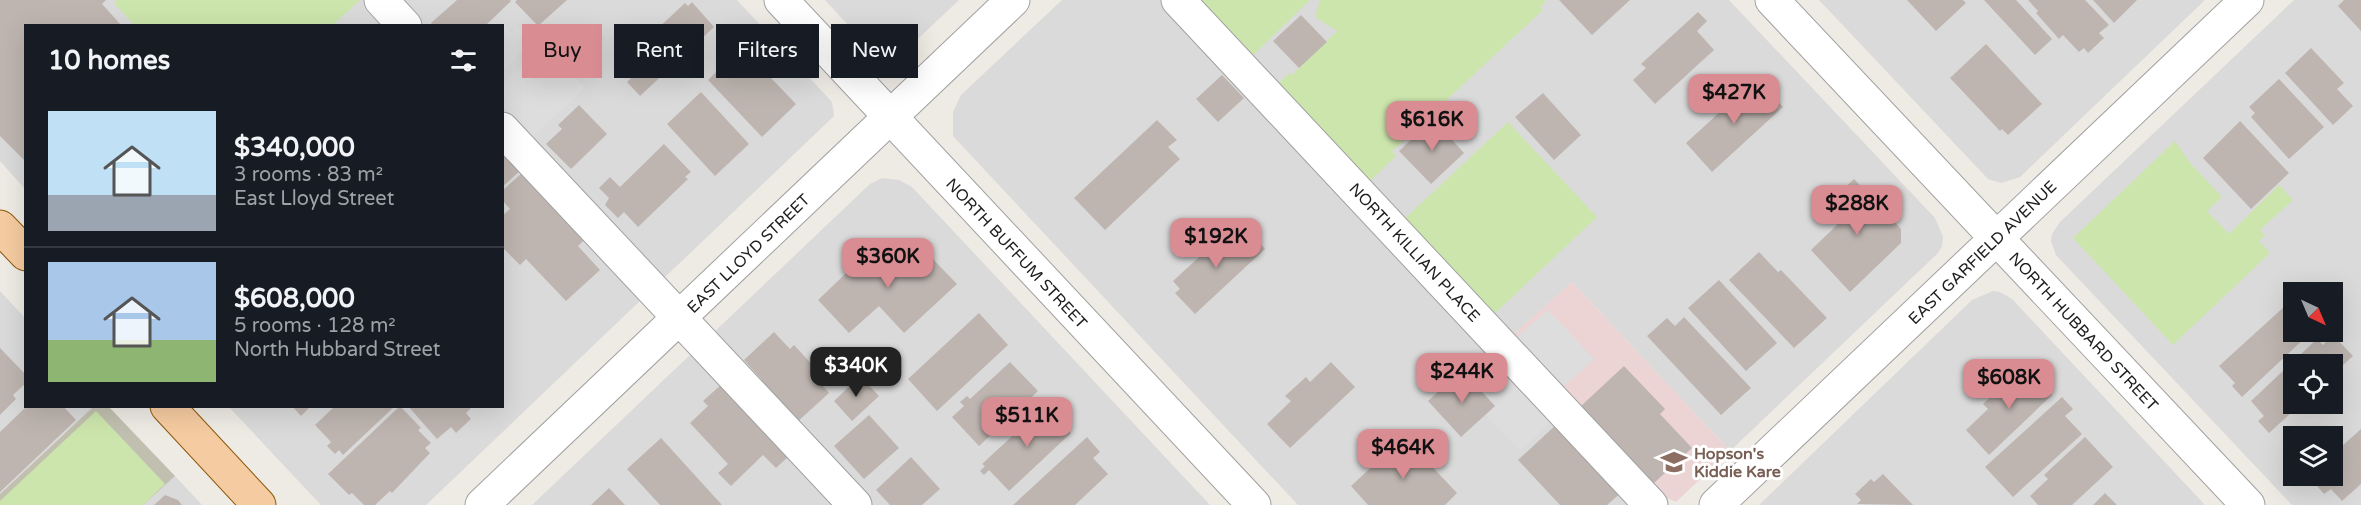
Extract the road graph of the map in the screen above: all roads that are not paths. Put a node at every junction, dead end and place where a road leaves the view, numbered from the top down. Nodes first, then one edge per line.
1 (381, 0) edge
2 (781, 0) edge
3 (1013, 0) edge
4 (1178, 0) edge
5 (1772, 0) edge
6 (2247, 0) edge
7 (403, 24) edge
8 (890, 117) junction
9 (504, 131) edge
10 (0, 227) edge
11 (1996, 238) junction
12 (24, 252) edge
13 (680, 318) junction
14 (169, 408) edge
15 (260, 505) edge
16 (482, 505) edge
17 (855, 505) edge
18 (1254, 505) edge
19 (1651, 505) edge
20 (1716, 505) edge
21 (2248, 505) edge

1 - 7 street
2 - 8 street, NORTH BUFFUM STREET
3 - 8 street, EAST LLOYD STREET
4 - 19 street, NORTH KILLIAN PLACE
5 - 11 street, NORTH HUBBARD STREET
6 - 11 street, EAST GARFIELD AVENUE
8 - 13 street, EAST LLOYD STREET
8 - 18 street, NORTH BUFFUM STREET
9 - 13 street
10 - 12 main road
11 - 20 street, EAST GARFIELD AVENUE
11 - 21 street, NORTH HUBBARD STREET
13 - 16 street, EAST LLOYD STREET
13 - 17 street
14 - 15 main road

